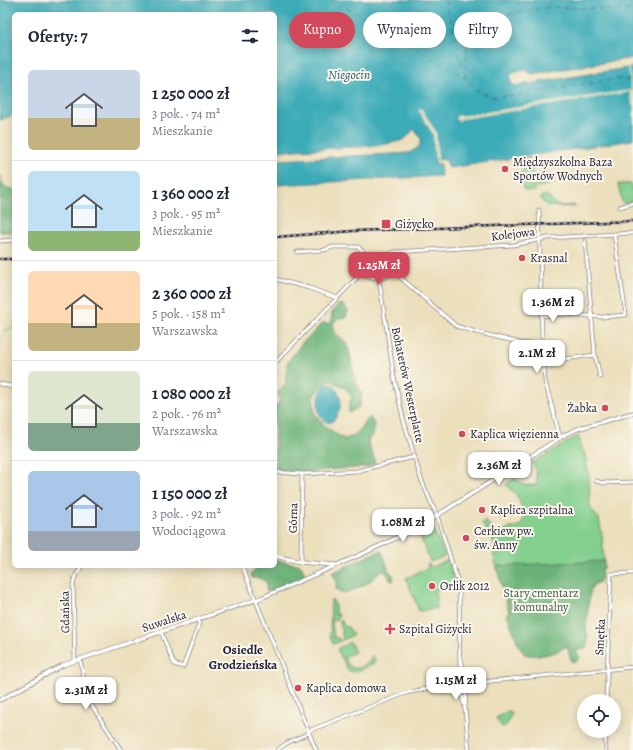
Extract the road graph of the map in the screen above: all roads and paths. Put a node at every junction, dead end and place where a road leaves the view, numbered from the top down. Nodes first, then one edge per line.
1 (633, 203) edge
2 (620, 207) dead end
3 (539, 210) dead end
4 (614, 234) junction
5 (633, 234) edge
6 (540, 239) junction
7 (0, 240) edge
8 (12, 240) edge
9 (585, 240) dead end
10 (297, 252) dead end
11 (394, 252) junction
12 (372, 263) junction
13 (393, 271) junction
14 (362, 272) junction
15 (379, 279) junction
16 (277, 280) edge
17 (337, 298) junction
18 (591, 315) junction
19 (541, 316) junction
20 (542, 346) junction
21 (595, 355) junction
22 (279, 359) edge
23 (544, 362) junction
24 (600, 377) dead end
25 (0, 384) edge
26 (12, 386) edge
27 (633, 413) edge
28 (560, 437) junction
29 (414, 457) junction
30 (277, 472) edge
31 (302, 474) junction
32 (596, 481) dead end
33 (633, 482) edge
34 (437, 516) junction
35 (277, 556) edge
36 (301, 562) junction
37 (336, 565) junction
38 (81, 568) edge
39 (243, 568) edge
40 (633, 573) edge
41 (256, 600) junction
42 (198, 620) junction
43 (161, 632) junction
44 (461, 658) junction
45 (80, 659) junction
46 (75, 660) junction
47 (633, 667) edge
48 (607, 669) junction
49 (467, 679) junction
50 (459, 680) junction
51 (491, 681) junction
52 (437, 686) junction
53 (459, 688) junction
54 (467, 688) junction
55 (606, 694) edge
56 (0, 700) edge
57 (466, 709) junction
58 (309, 732) junction
59 (605, 738) edge
60 (121, 750) edge
61 (277, 750) edge
62 (316, 750) edge
63 (469, 750) edge
64 (606, 750) edge

1 - 2 street
3 - 6 street
4 - 5 street, Kolejowa
4 - 6 street, Kolejowa
4 - 18 street
6 - 11 street, Kolejowa
6 - 19 street
7 - 8 street
9 - 18 street
10 - 12 street
11 - 12 street
11 - 13 street
12 - 14 street
13 - 15 street
13 - 20 street
14 - 15 street
14 - 17 street
15 - 29 street, Bohaterów Westerplatte
16 - 17 street
17 - 22 street
18 - 19 street
18 - 21 street
19 - 20 street
20 - 23 street
21 - 23 street
21 - 24 street
23 - 28 street
25 - 26 street
27 - 28 street, Suwalska
28 - 34 street, Suwalska
29 - 31 street
29 - 34 street, Bohaterów Westerplatte
30 - 31 street
31 - 36 street, Górna
32 - 33 street
34 - 37 street, Suwalska
34 - 44 street, Bohaterów Westerplatte
35 - 36 street
36 - 37 street
37 - 41 street, Suwalska
38 - 46 street, Gdańska
39 - 41 street
40 - 48 street, Smętka
41 - 42 street, Suwalska
41 - 58 street
42 - 43 street, Suwalska
42 - 43 street
43 - 45 street, Suwalska
44 - 49 street
44 - 50 street
45 - 46 street, Suwalska
45 - 60 street
46 - 56 street, Suwalska
47 - 48 street
48 - 51 street
48 - 55 street, Smętka
49 - 50 street
49 - 51 street
49 - 54 street
50 - 52 street
50 - 53 street
51 - 54 street
52 - 53 street
52 - 58 street
53 - 54 street
53 - 57 street
54 - 57 street
57 - 63 street
58 - 61 street
58 - 62 street
59 - 64 street

